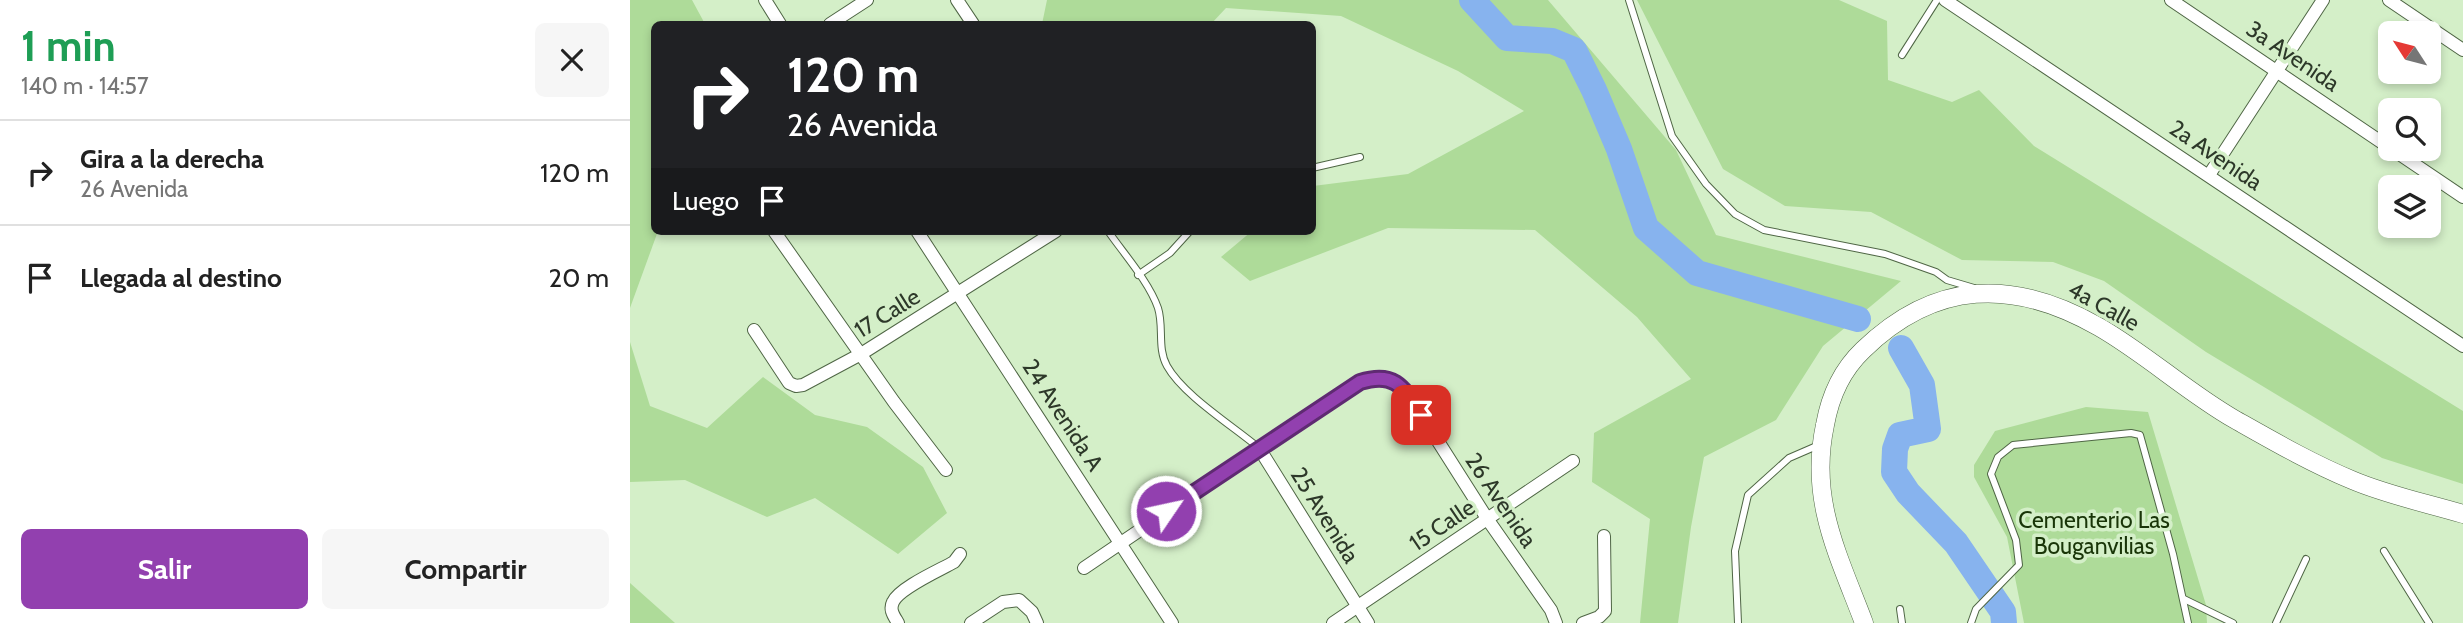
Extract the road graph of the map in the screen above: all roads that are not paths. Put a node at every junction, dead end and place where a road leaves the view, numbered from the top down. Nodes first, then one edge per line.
1 (765, 0) edge
2 (867, 0) edge
3 (957, 0) edge
4 (1629, 0) edge
5 (1937, 0) edge
6 (1945, 0) edge
7 (2171, 0) edge
8 (2323, 0) edge
9 (2389, 0) edge
10 (778, 21) edge
11 (835, 21) edge
12 (971, 21) edge
13 (2463, 50) edge
14 (1902, 55) dead end
15 (2277, 70) junction
16 (2378, 139) edge
17 (1360, 157) dead end
18 (2410, 161) edge
19 (1316, 167) edge
20 (2210, 175) junction
21 (2463, 197) edge
22 (777, 235) edge
23 (920, 235) edge
24 (1050, 235) edge
25 (1111, 235) edge
26 (1187, 235) edge
27 (1138, 275) junction
28 (959, 293) junction
29 (1991, 293) junction
30 (754, 330) dead end
31 (2463, 346) edge
32 (861, 354) junction
33 (1821, 444) junction
34 (1259, 449) junction
35 (1573, 461) dead end
36 (946, 470) dead end
37 (2463, 514) edge
38 (1488, 520) junction
39 (1604, 536) dead end
40 (1120, 542) junction
41 (2384, 551) dead end
42 (960, 554) dead end
43 (2306, 559) dead end
44 (1084, 568) dead end
45 (2184, 599) junction
46 (1357, 607) junction
47 (1900, 610) dead end
48 (898, 623) edge
49 (971, 623) edge
50 (1037, 623) edge
51 (1172, 623) edge
52 (1334, 623) edge
53 (1368, 623) edge
54 (1556, 623) edge
55 (1583, 623) edge
56 (1738, 623) edge
57 (1864, 623) edge
58 (1902, 623) edge
59 (1971, 623) edge
60 (2188, 623) edge
61 (2232, 623) edge
62 (2276, 623) edge
63 (2428, 623) edge

1 - 10 street
2 - 11 street
3 - 12 street
4 - 29 lane
5 - 14 lane
6 - 20 street, 2a Avenida
7 - 15 street, 3a Avenida
8 - 15 street
9 - 13 street
15 - 16 street, 3a Avenida
15 - 20 street
17 - 19 lane
18 - 21 street, 3a Avenida
20 - 31 street, 2a Avenida
22 - 32 street
23 - 28 street, 24 Avenida A
24 - 28 street, 17 Calle
25 - 27 lane, 25 Avenida
26 - 27 lane
27 - 34 lane, 25 Avenida
28 - 32 street, 17 Calle
28 - 40 street, 24 Avenida A
29 - 33 main road, 4a Calle
29 - 37 main road, 4a Calle
30 - 32 street, 17 Calle
32 - 36 street
33 - 56 lane
33 - 57 main road, 4a Calle
34 - 38 street, 26 Avenida
34 - 40 street
34 - 46 street, 25 Avenida
35 - 38 street, 15 Calle
38 - 46 street, 15 Calle
38 - 54 street, 26 Avenida
39 - 55 street
40 - 44 street
40 - 51 street, 24 Avenida A
41 - 63 lane
42 - 48 street
43 - 62 lane
45 - 59 lane
45 - 60 lane
45 - 61 lane
46 - 52 street, 15 Calle
46 - 53 street, 25 Avenida
47 - 58 lane
49 - 50 street

